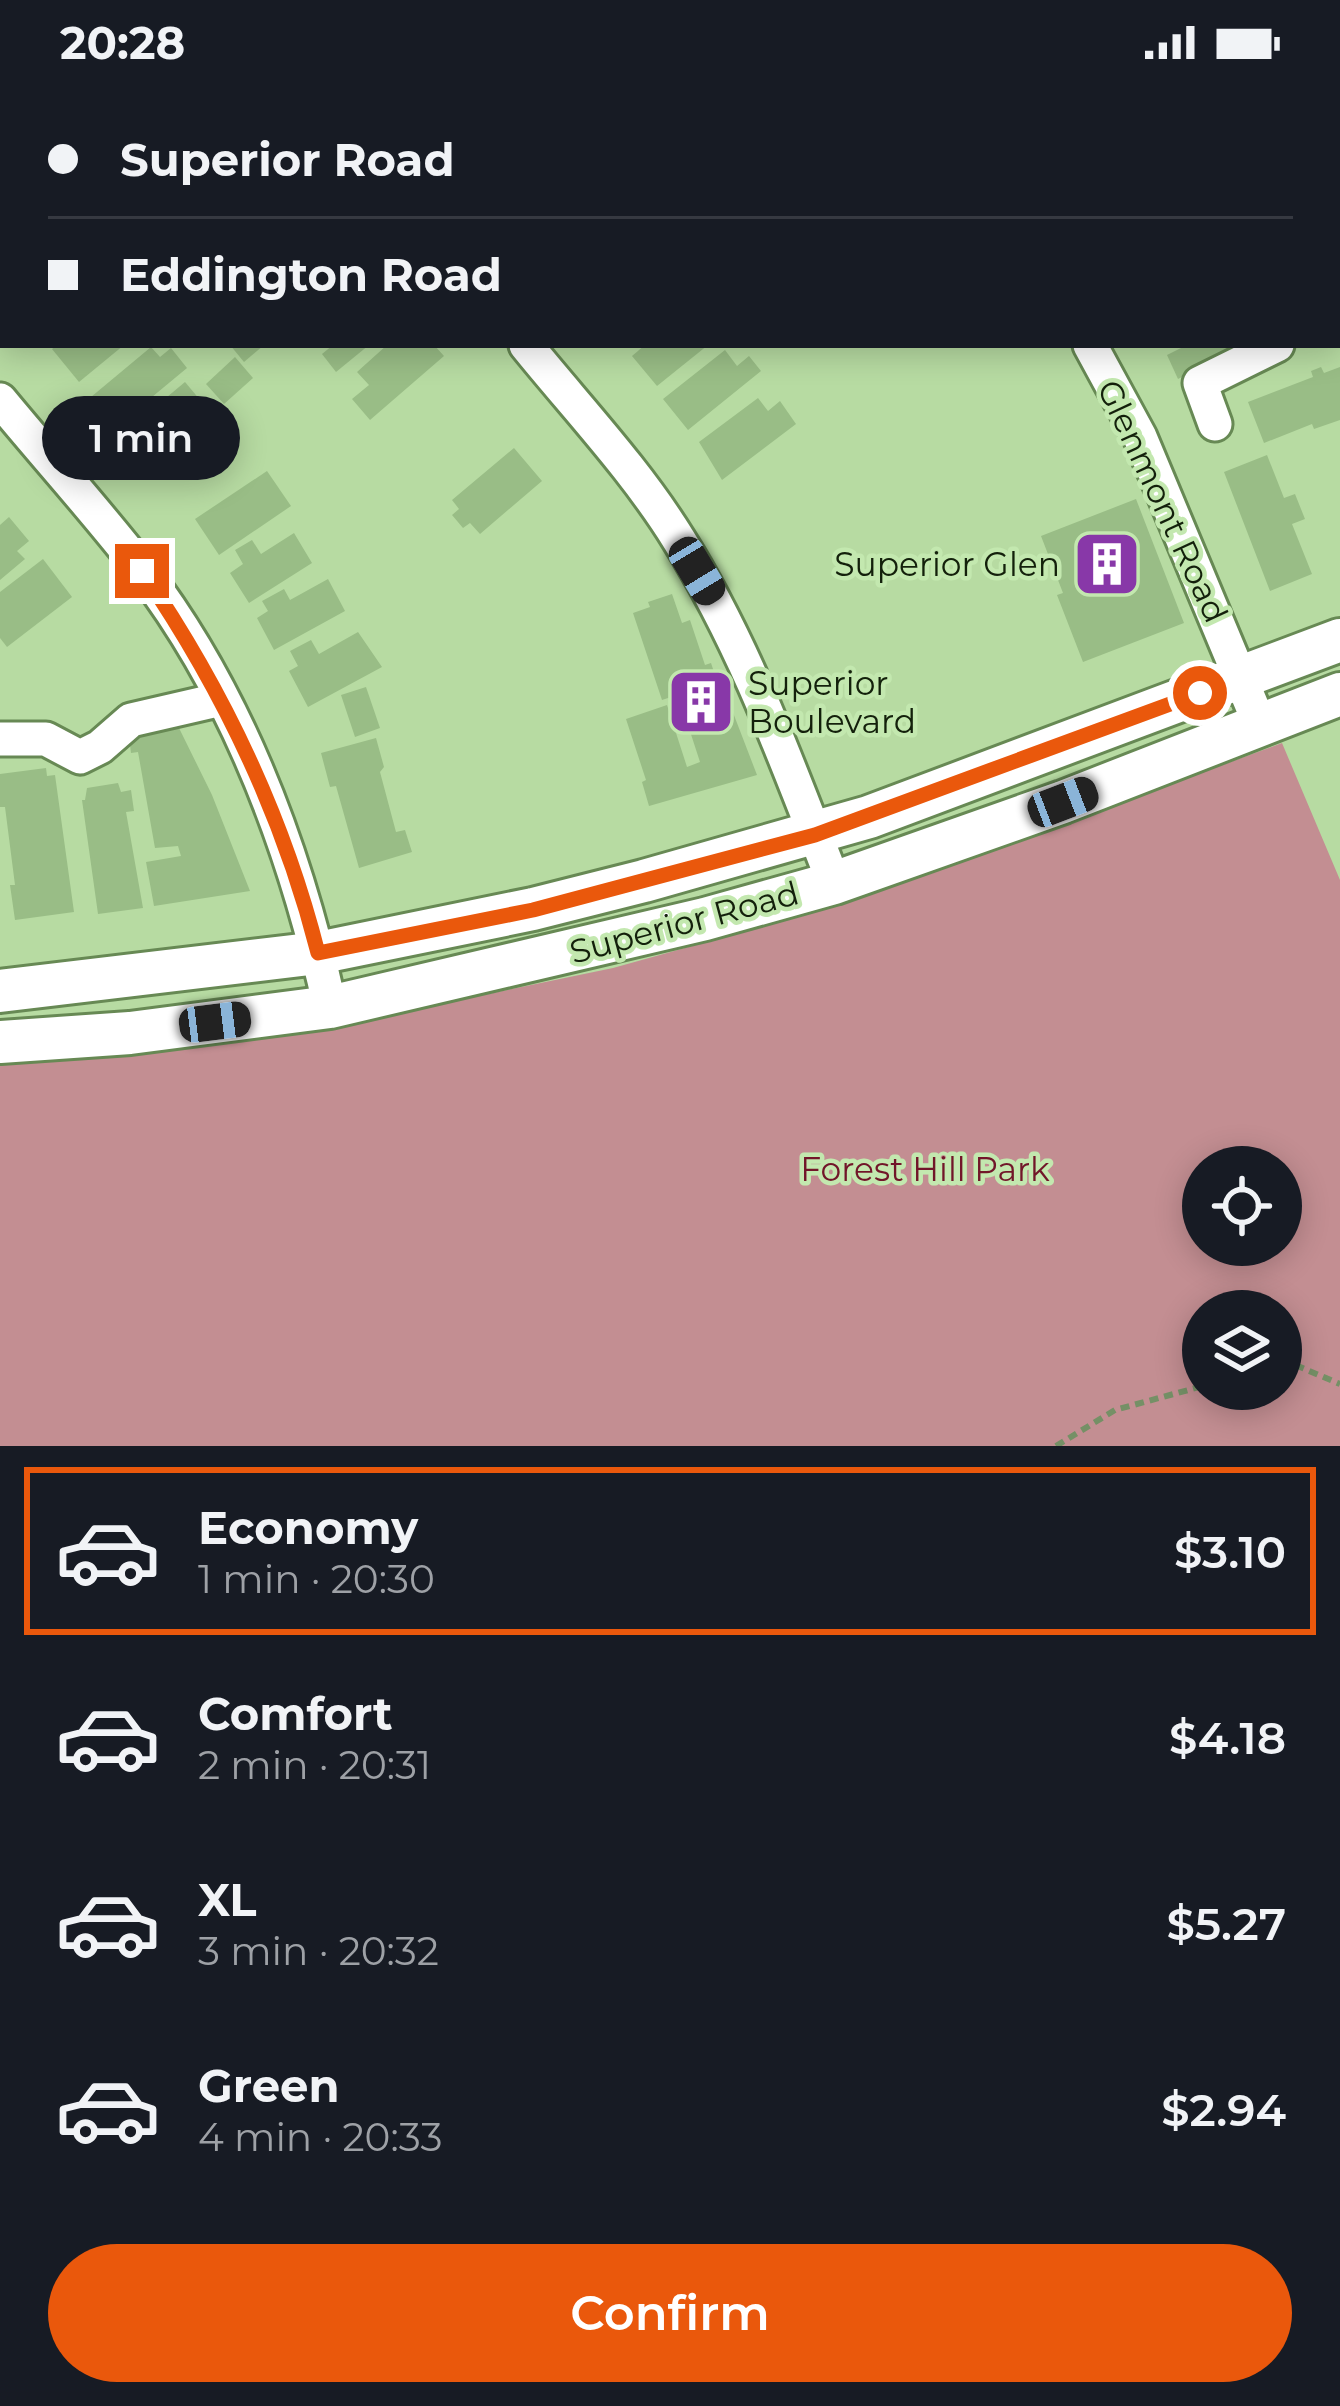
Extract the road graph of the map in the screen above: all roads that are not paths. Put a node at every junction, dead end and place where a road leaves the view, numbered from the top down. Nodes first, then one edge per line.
1 (528, 348) edge
2 (1092, 348) edge
3 (1271, 348) edge
4 (0, 400) edge
5 (1215, 424) dead end
6 (1340, 640) edge
7 (1241, 677) junction
8 (1340, 694) edge
9 (222, 700) junction
10 (1260, 725) junction
11 (0, 739) edge
12 (815, 835) junction
13 (834, 883) junction
14 (318, 953) junction
15 (0, 991) edge
16 (330, 1007) junction
17 (0, 1042) edge

1 - 12 street
2 - 7 street, Glenmont Road
3 - 5 street
4 - 9 street
6 - 7 main road, Superior Road
7 - 10 street, Glenmont Road
7 - 12 main road, Superior Road
8 - 10 main road, Superior Road
9 - 11 street
9 - 14 street
10 - 13 main road, Superior Road
12 - 13 street
12 - 14 main road, Superior Road
13 - 16 main road, Superior Road
14 - 15 main road, Superior Road
14 - 16 street
16 - 17 main road, Superior Road

